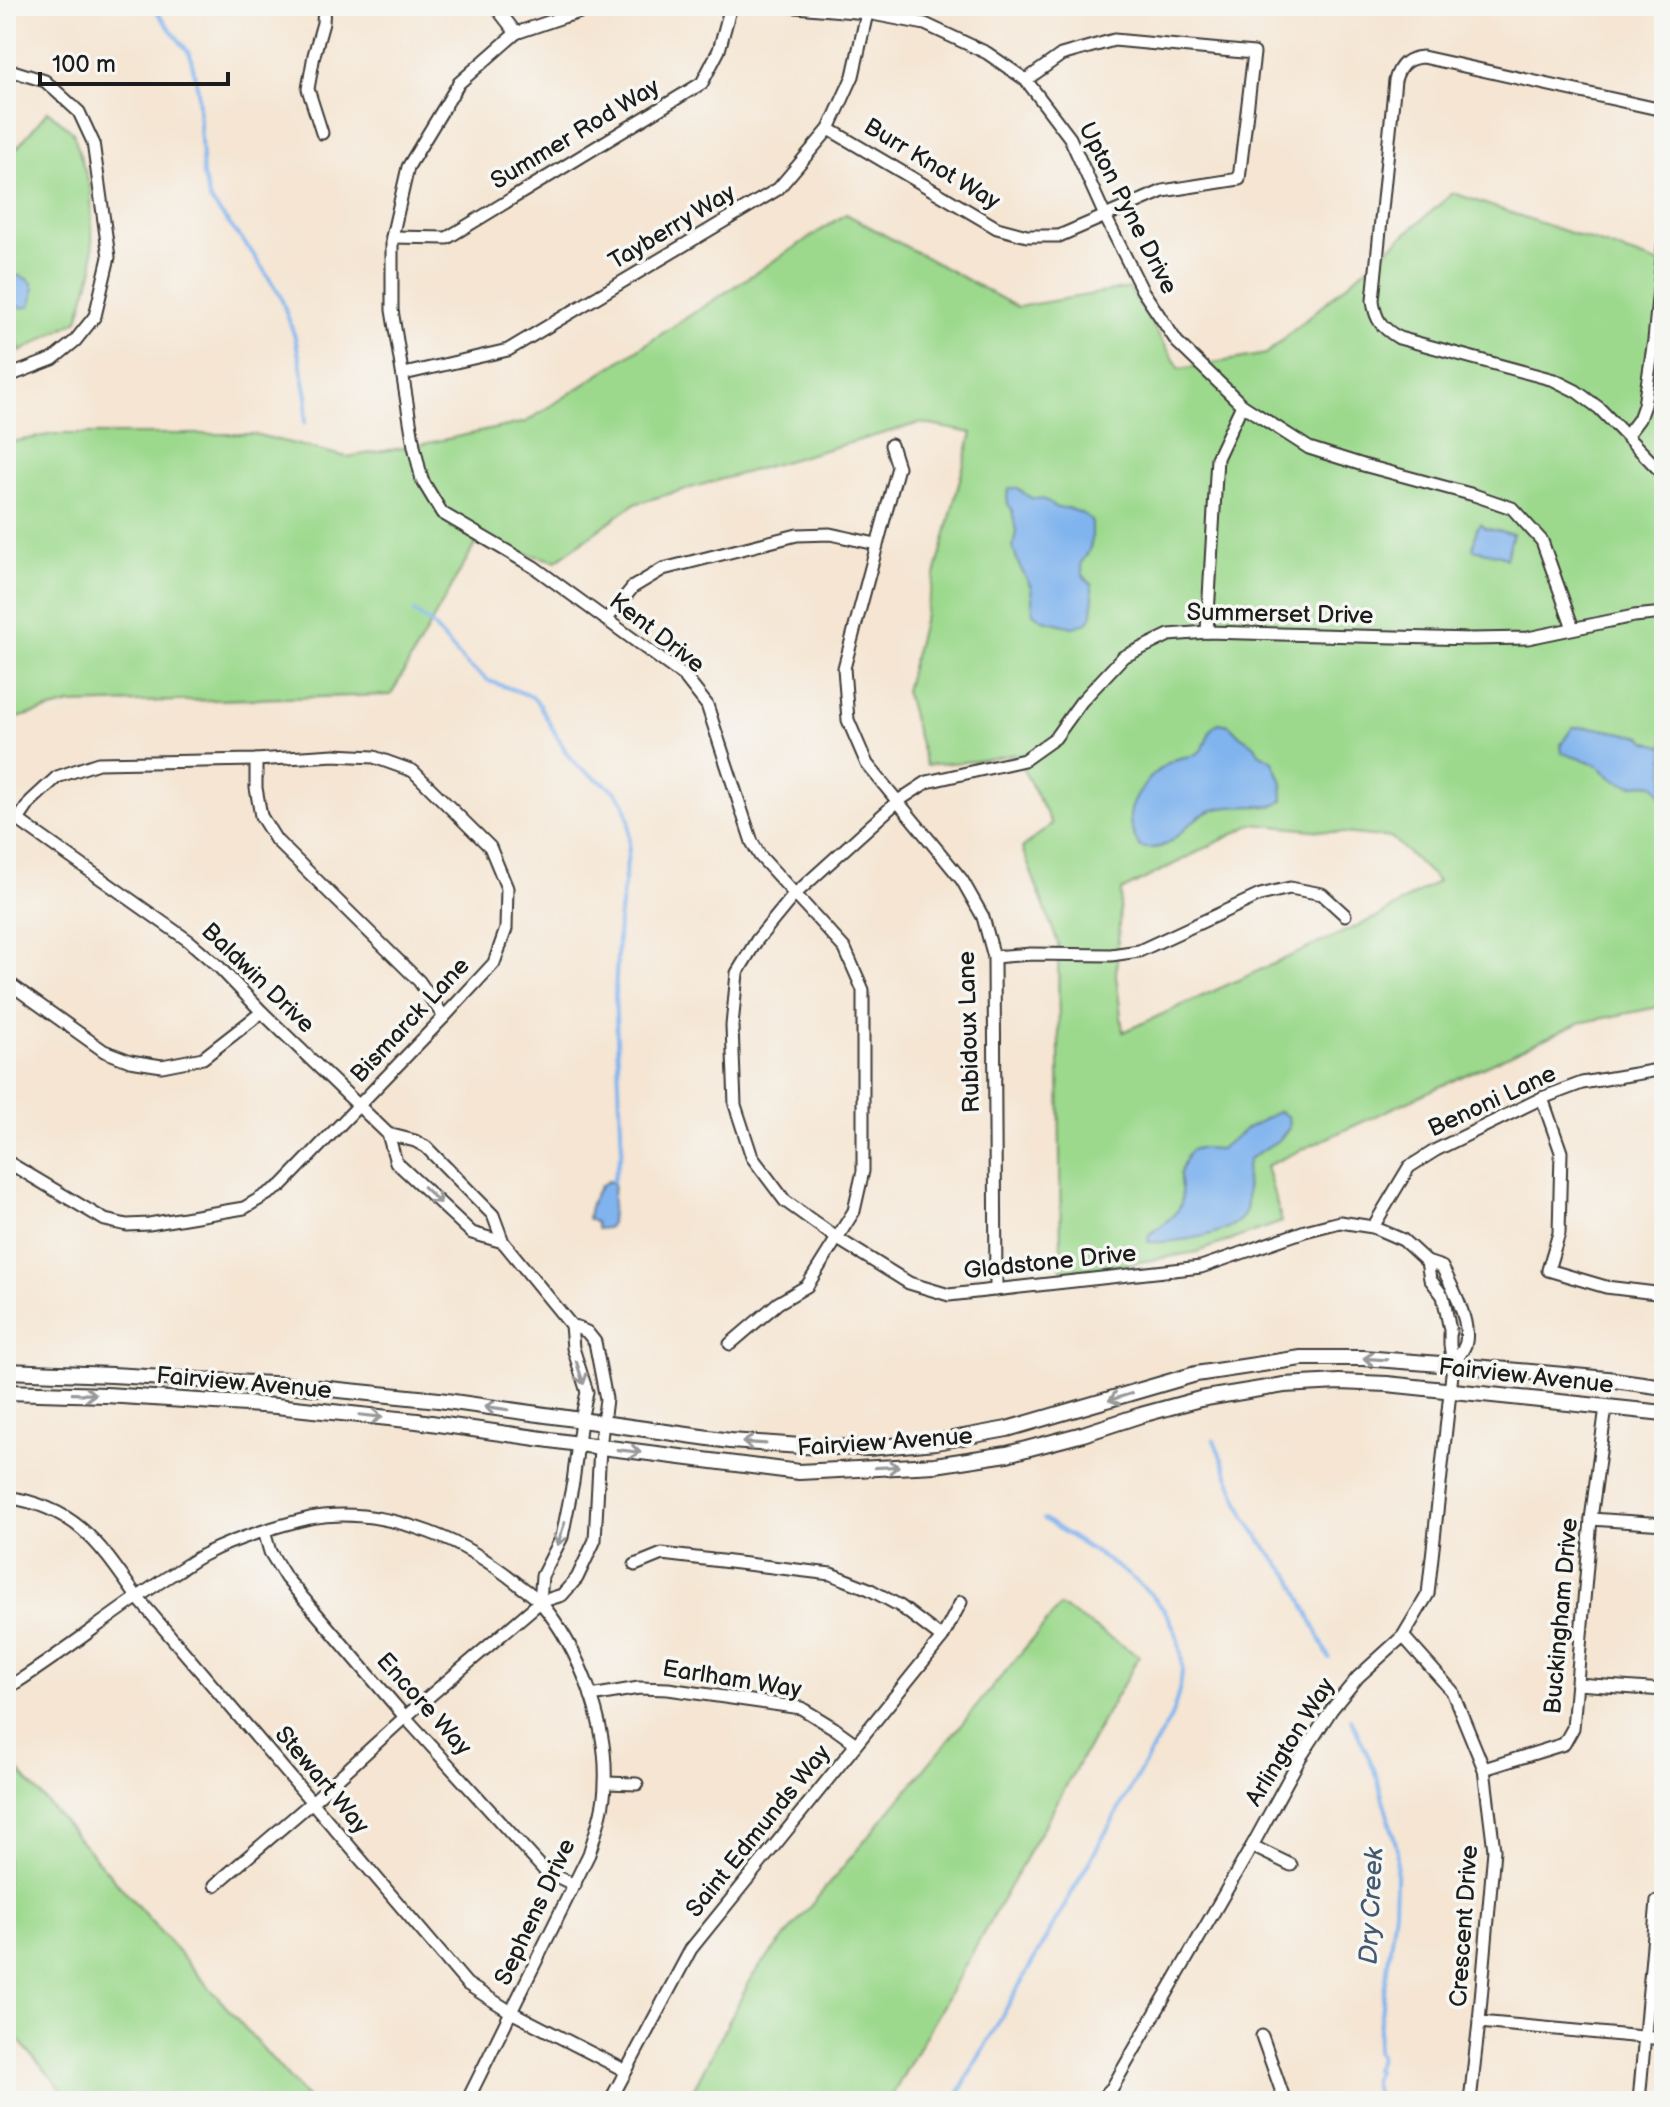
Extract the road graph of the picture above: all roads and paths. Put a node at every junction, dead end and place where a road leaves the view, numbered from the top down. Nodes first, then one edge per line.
1 (324, 6) edge
2 (495, 6) edge
3 (601, 6) edge
4 (731, 6) edge
5 (784, 6) edge
6 (867, 13) junction
7 (516, 33) junction
8 (6, 69) edge
9 (1026, 80) junction
10 (1664, 114) edge
11 (829, 129) junction
12 (322, 133) dead end
13 (1106, 218) junction
14 (392, 237) junction
15 (1664, 237) edge
16 (1659, 341) edge
17 (404, 374) junction
18 (6, 377) edge
19 (1242, 405) junction
20 (1627, 435) junction
21 (891, 445) dead end
22 (1664, 475) edge
23 (876, 544) junction
24 (1664, 613) edge
25 (606, 620) junction
26 (1573, 628) junction
27 (1207, 632) junction
28 (256, 760) junction
29 (898, 801) junction
30 (6, 816) edge
31 (18, 820) junction
32 (794, 895) junction
33 (1345, 915) dead end
34 (994, 957) junction
35 (6, 981) edge
36 (262, 1012) junction
37 (444, 1017) junction
38 (1664, 1069) edge
39 (1542, 1098) junction
40 (358, 1106) junction
41 (388, 1134) junction
42 (6, 1161) edge
43 (1373, 1227) junction
44 (838, 1239) junction
45 (503, 1242) junction
46 (996, 1290) junction
47 (1664, 1294) edge
48 (571, 1325) junction
49 (730, 1344) dead end
50 (1453, 1365) junction
51 (6, 1371) edge
52 (1664, 1387) edge
53 (1450, 1391) junction
54 (6, 1392) edge
55 (1606, 1407) junction
56 (1664, 1413) edge
57 (581, 1420) junction
58 (603, 1423) junction
59 (578, 1444) junction
60 (600, 1447) junction
61 (6, 1497) edge
62 (1591, 1519) junction
63 (1664, 1524) edge
64 (264, 1531) junction
65 (635, 1565) dead end
66 (137, 1597) junction
67 (540, 1602) junction
68 (961, 1602) dead end
69 (1403, 1636) junction
70 (942, 1638) junction
71 (1577, 1684) junction
72 (6, 1689) edge
73 (1664, 1690) edge
74 (591, 1696) junction
75 (405, 1717) junction
76 (856, 1744) junction
77 (1484, 1769) junction
78 (606, 1783) junction
79 (637, 1784) dead end
80 (312, 1802) junction
81 (1252, 1846) junction
82 (1291, 1865) dead end
83 (215, 1885) dead end
84 (575, 1885) junction
85 (1657, 1901) dead end
86 (511, 2012) junction
87 (1479, 2022) junction
88 (1262, 2036) dead end
89 (1646, 2038) junction
90 (1664, 2039) edge
91 (626, 2071) junction
92 (467, 2101) edge
93 (610, 2101) edge
94 (1099, 2101) edge
95 (1285, 2101) edge
96 (1470, 2101) edge
97 (1639, 2101) edge

1 - 12 street
2 - 7 street
3 - 7 street
4 - 14 street, Summer Rod Way
5 - 6 street, Upton Pyne Drive
6 - 9 street, Upton Pyne Drive
6 - 11 street, Tayberry Way
7 - 14 street, Kent Drive
8 - 18 street
9 - 13 street, Upton Pyne Drive
9 - 13 street, Burr Knot Way
10 - 20 street
11 - 13 street, Burr Knot Way
11 - 17 street, Tayberry Way
13 - 19 street, Upton Pyne Drive
14 - 17 street, Kent Drive
15 - 16 street
16 - 20 street
17 - 25 street, Kent Drive
19 - 26 street, Upton Pyne Drive
19 - 27 street
20 - 22 street
21 - 23 street, Rubidoux Lane
23 - 25 street
23 - 29 street, Rubidoux Lane
24 - 26 street, Summerset Drive
25 - 32 street, Kent Drive
26 - 27 street, Summerset Drive
27 - 29 street, Summerset Drive
28 - 31 street, Bismarck Lane
28 - 37 street
28 - 37 street, Bismarck Lane
29 - 32 street, Summerset Drive
29 - 34 street, Rubidoux Lane
30 - 31 street, Baldwin Drive
31 - 36 street, Baldwin Drive
32 - 44 street, Kent Drive
32 - 44 street, Gladstone Drive
33 - 34 street
34 - 46 street, Rubidoux Lane
35 - 36 street
36 - 40 street, Baldwin Drive
37 - 40 street, Bismarck Lane
38 - 39 street, Benoni Lane
39 - 43 street, Benoni Lane
39 - 47 street
40 - 41 street, Baldwin Drive
40 - 42 street, Bismarck Lane
41 - 45 street, Baldwin Drive
41 -> 45 street, Baldwin Drive
43 - 46 street, Gladstone Drive
43 - 50 street, Gladstone Drive
44 - 46 street, Gladstone Drive
44 - 49 street, Kent Drive
45 - 48 street, Baldwin Drive
48 -> 57 street, Baldwin Drive
48 - 58 street, Baldwin Drive
50 - 52 street, Fairview Avenue
50 - 53 street, Gladstone Drive
50 -> 58 street, Fairview Avenue
57 -> 51 street, Fairview Avenue
53 - 55 street, Fairview Avenue
60 -> 53 street, Fairview Avenue
53 - 69 street, Arlington Way
54 -> 59 street, Fairview Avenue
55 - 56 street, Fairview Avenue
55 - 62 street, Buckingham Drive
57 - 58 street, Fairview Avenue
57 - 59 street, Baldwin Drive
58 - 60 street, Baldwin Drive
59 - 60 street, Fairview Avenue
59 -> 67 street, Baldwin Drive
60 - 67 street, Baldwin Drive
61 - 66 street, Stewart Way
62 - 63 street
62 - 71 street, Buckingham Drive
64 - 66 street, Sephens Drive
64 - 67 street, Sephens Drive
64 - 75 street, Encore Way
65 - 70 street
66 - 72 street, Sephens Drive
66 - 80 street, Stewart Way
67 - 74 street, Sephens Drive
67 - 75 street, Baldwin Drive
68 - 70 street, Saint Edmunds Way
69 - 77 street, Crescent Drive
69 - 81 street, Arlington Way
70 - 76 street, Saint Edmunds Way
71 - 73 street
71 - 77 street, Buckingham Drive
74 - 76 street, Earlham Way
74 - 78 street, Sephens Drive
75 - 80 street, Baldwin Drive
75 - 84 street, Encore Way
76 - 91 street, Saint Edmunds Way
77 - 87 street, Crescent Drive
78 - 79 street
78 - 84 street, Sephens Drive
80 - 83 street, Baldwin Drive
80 - 86 street, Stewart Way
81 - 82 street
81 - 94 street, Arlington Way
84 - 86 street, Sephens Drive
85 - 89 street
86 - 91 street, Stewart Way
86 - 92 street, Sephens Drive
87 - 89 street
87 - 96 street, Crescent Drive
88 - 95 street
89 - 90 street
89 - 97 street
91 - 93 street, Saint Edmunds Way

